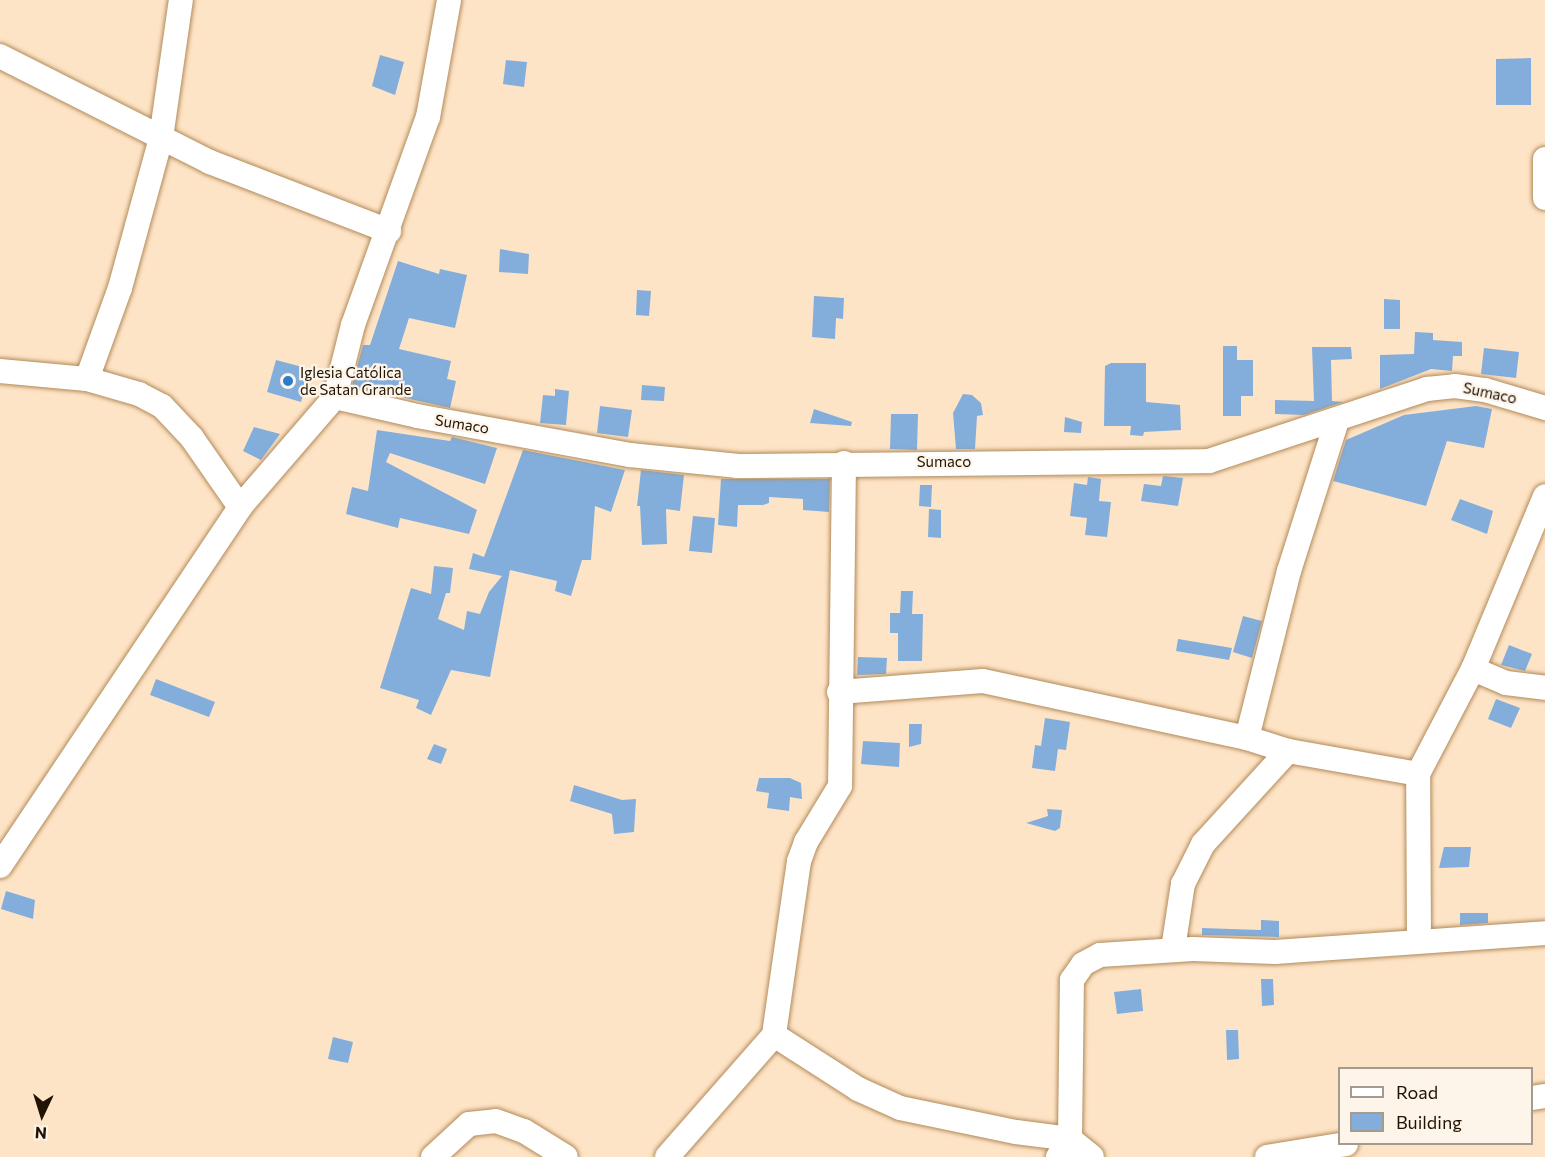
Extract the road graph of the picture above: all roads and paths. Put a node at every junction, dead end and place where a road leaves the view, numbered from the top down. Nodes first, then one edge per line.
1 (181, 0) edge
2 (449, 0) edge
3 (0, 56) edge
4 (161, 138) junction
5 (1545, 159) edge
6 (1545, 198) edge
7 (389, 231) junction
8 (0, 371) edge
9 (87, 379) junction
10 (335, 397) junction
11 (1545, 408) edge
12 (1337, 421) junction
13 (844, 463) junction
14 (1545, 496) edge
15 (240, 507) junction
16 (1473, 669) junction
17 (1545, 688) edge
18 (839, 692) junction
19 (1247, 738) junction
20 (1288, 751) junction
21 (1418, 774) junction
22 (0, 867) edge
23 (1545, 933) edge
24 (1419, 941) junction
25 (1173, 949) junction
26 (774, 1035) junction
27 (1338, 1144) edge
28 (1064, 1148) edge
29 (433, 1157) edge
30 (566, 1157) edge
31 (667, 1157) edge
32 (1092, 1157) edge
33 (1267, 1157) edge

1 - 4 street
2 - 7 street
3 - 4 street
4 - 7 street
4 - 9 street
5 - 6 street
7 - 10 street
8 - 9 street
9 - 15 street
10 - 13 street, Sumaco
10 - 15 street
11 - 12 street, Sumaco
12 - 13 street, Sumaco
12 - 19 street
13 - 18 street
14 - 16 street
15 - 22 street
16 - 17 street
16 - 21 street
18 - 19 street
18 - 26 street
19 - 20 street
20 - 21 street
20 - 25 street
21 - 24 street
23 - 24 street
24 - 25 street
25 - 28 street
26 - 28 street
26 - 31 street
27 - 33 street
28 - 32 street
29 - 30 street

